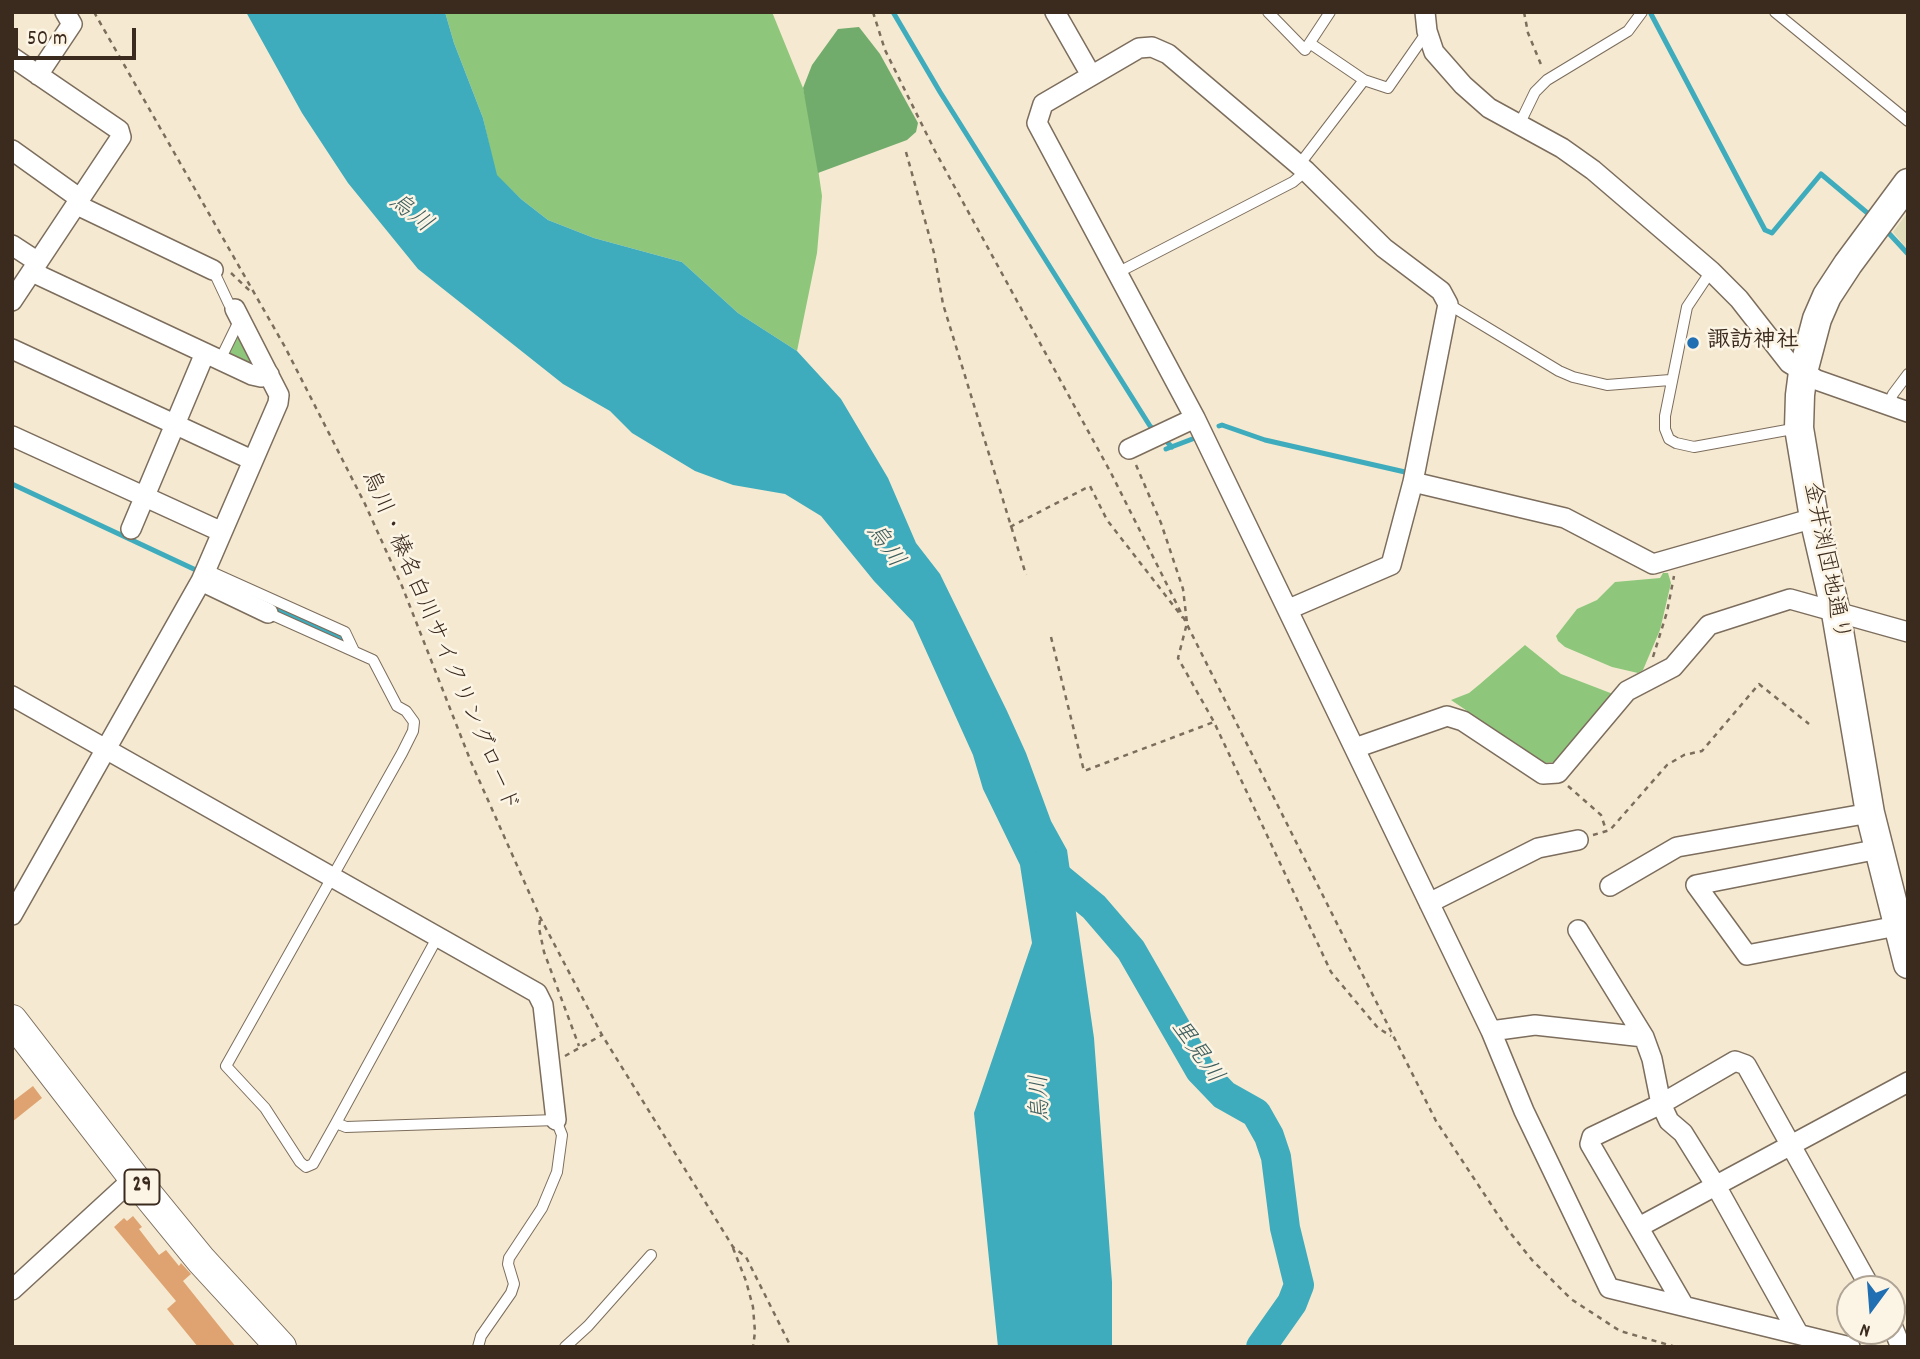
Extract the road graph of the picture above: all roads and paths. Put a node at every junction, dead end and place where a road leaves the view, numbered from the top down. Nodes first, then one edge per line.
1 (65, 12) edge
2 (94, 12) edge
3 (873, 12) edge
4 (1055, 12) edge
5 (1268, 12) edge
6 (1330, 12) edge
7 (1524, 12) edge
8 (1642, 12) edge
9 (1775, 12) edge
10 (1426, 22) edge
11 (1311, 44) junction
12 (12, 57) edge
13 (38, 75) junction
14 (1091, 75) junction
15 (1364, 80) junction
16 (1547, 80) junction
17 (1908, 121) edge
18 (1520, 124) junction
19 (12, 150) edge
20 (906, 152) dead end
21 (1303, 168) junction
22 (1908, 183) edge
23 (78, 201) junction
24 (12, 245) edge
25 (35, 267) junction
26 (213, 270) joint
27 (1712, 271) junction
28 (1116, 274) junction
29 (12, 300) edge
30 (1448, 304) junction
31 (237, 314) junction
32 (12, 349) edge
33 (212, 356) junction
34 (1803, 372) junction
35 (269, 374) junction
36 (1908, 374) edge
37 (1670, 380) junction
38 (1888, 405) junction
39 (1908, 412) edge
40 (1195, 418) junction
41 (174, 424) junction
42 (1799, 428) junction
43 (12, 436) edge
44 (1129, 449) joint
45 (252, 460) junction
46 (1413, 481) junction
47 (144, 496) junction
48 (1814, 518) junction
49 (1010, 527) junction
50 (131, 529) dead end
51 (222, 532) junction
52 (1676, 559) junction
53 (1026, 575) dead end
54 (204, 576) junction
55 (1289, 609) junction
56 (268, 613) joint
57 (1836, 613) junction
58 (293, 615) junction
59 (1187, 623) junction
60 (1908, 632) edge
61 (1051, 637) dead end
62 (1645, 681) junction
63 (12, 696) edge
64 (1214, 722) junction
65 (1810, 724) dead end
66 (1355, 748) junction
67 (106, 750) junction
68 (1558, 772) junction
69 (1870, 813) junction
70 (1604, 832) junction
71 (1578, 840) joint
72 (1878, 849) junction
73 (332, 878) junction
74 (1610, 886) dead end
75 (1429, 903) junction
76 (12, 915) edge
77 (540, 917) junction
78 (1897, 926) junction
79 (1578, 930) dead end
80 (437, 938) junction
81 (1908, 964) edge
82 (12, 1020) edge
83 (1491, 1031) junction
84 (602, 1035) junction
85 (1392, 1036) junction
86 (1644, 1037) junction
87 (1908, 1082) edge
88 (1661, 1104) junction
89 (556, 1120) junction
90 (336, 1123) junction
91 (1790, 1146) junction
92 (134, 1178) junction
93 (1716, 1186) junction
94 (1639, 1227) junction
95 (733, 1247) junction
96 (651, 1255) dead end
97 (1863, 1275) edge
98 (12, 1290) edge
99 (1684, 1306) junction
100 (1797, 1333) junction
101 (272, 1343) edge
102 (478, 1347) edge
103 (565, 1347) edge
104 (753, 1347) edge
105 (791, 1347) edge
106 (1676, 1347) edge
107 (1850, 1347) edge

1 - 13 street
2 - 77 path, 烏川・榛名白川サイクリングロード
3 - 59 path
4 - 14 street
5 - 11 lane
6 - 11 lane
7 - 16 path
8 - 16 lane
9 - 17 lane
10 - 15 lane
10 - 18 street
11 - 15 lane
12 - 13 street
13 - 23 street
14 - 21 street
14 - 28 street
15 - 21 lane
16 - 18 lane
18 - 27 street
19 - 23 street
20 - 49 path
21 - 28 lane
21 - 30 street
22 - 34 street, 金井渕団地通り
23 - 25 street
23 - 26 street
24 - 25 street
25 - 29 street
25 - 33 street
26 - 31 lane
27 - 34 street
27 - 37 lane
28 - 40 street
30 - 37 lane
30 - 46 street
31 - 33 lane
31 - 35 street
32 - 41 street
33 - 35 street
33 - 41 street
34 - 38 street
34 - 42 street, 金井渕団地通り
35 - 45 street
36 - 38 lane
37 - 42 lane
38 - 39 street
40 - 44 street
40 - 55 street
41 - 45 street
41 - 47 street
42 - 48 street, 金井渕団地通り
43 - 47 street
44 - 59 path
45 - 51 street
46 - 52 street
46 - 55 street
47 - 50 street
47 - 51 street
48 - 52 street
48 - 57 street, 金井渕団地通り
49 - 53 path
49 - 59 path
51 - 54 street
52 - 62 path
54 - 56 street
54 - 58 lane
54 - 67 street
55 - 66 street
56 - 58 lane
57 - 60 street
57 - 62 street
57 - 69 street, 金井渕団地通り
58 - 73 lane
59 - 64 path
59 - 85 path
61 - 64 path
62 - 68 street
63 - 67 street
64 - 85 path
65 - 70 path
66 - 68 street
66 - 75 street
67 - 73 street
67 - 76 street
68 - 70 path
69 - 72 street, 金井渕団地通り
69 - 74 street
70 - 71 path
71 - 75 street
72 - 78 street, 金井渕団地通り
72 - 78 street
73 - 80 street
73 - 90 lane
75 - 83 street
77 - 84 path, 烏川・榛名白川サイクリングロード
77 - 84 path
78 - 81 street, 金井渕団地通り
79 - 86 street
80 - 89 street
80 - 90 lane
82 - 92 main road, 29
83 - 86 street
83 - 99 street
84 - 95 path, 烏川・榛名白川サイクリングロード
85 - 106 path
86 - 88 street
87 - 91 street
88 - 91 street
88 - 93 street
88 - 94 street
89 - 90 lane
89 - 102 lane
91 - 93 street
91 - 97 street
92 - 98 street
92 - 101 main road, 29
93 - 94 street
93 - 100 street
94 - 99 street
95 - 104 path, 烏川・榛名白川サイクリングロード
95 - 105 path, 烏川・榛名白川サイクリングロード
96 - 103 lane
99 - 100 street
100 - 107 street

